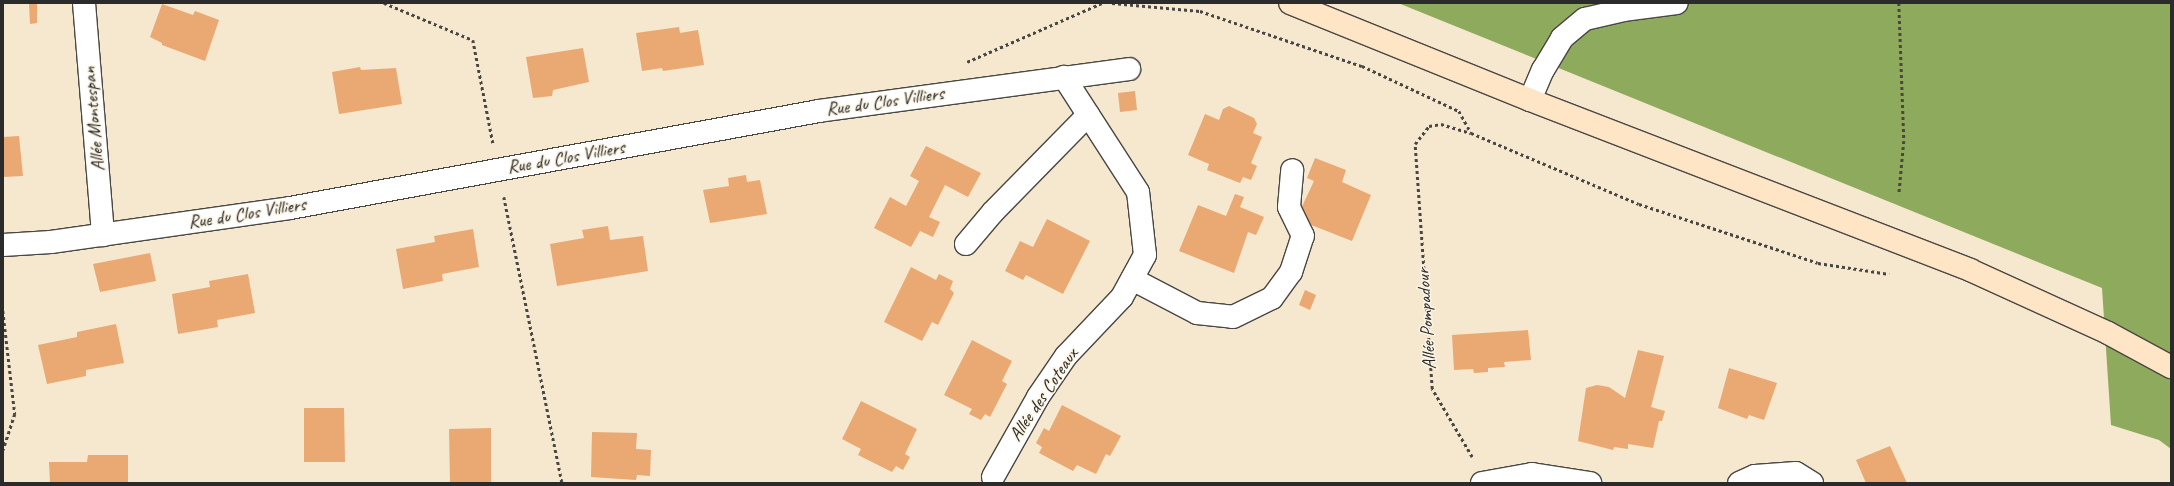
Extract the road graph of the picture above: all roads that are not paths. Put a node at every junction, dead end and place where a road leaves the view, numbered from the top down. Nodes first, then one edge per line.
1 (84, 3) edge
2 (1290, 3) edge
3 (1677, 3) edge
4 (1129, 69) dead end
5 (1064, 77) junction
6 (1530, 100) junction
7 (1088, 115) junction
8 (1292, 170) dead end
9 (103, 235) junction
10 (966, 244) dead end
11 (3, 245) edge
12 (1132, 280) junction
13 (2171, 367) edge
14 (993, 477) dead end
15 (1484, 482) edge
16 (1590, 483) edge
17 (1739, 483) edge
18 (1812, 483) edge

1 - 9 street, Allée Montespan
2 - 6 main road
3 - 6 street
4 - 5 street, Rue du Clos Villiers
5 - 7 street, Allée des Coteaux
5 - 9 street, Rue du Clos Villiers
6 - 13 main road
7 - 10 street
7 - 12 street, Allée des Coteaux
8 - 12 street
9 - 11 street, Rue du Clos Villiers
12 - 14 street, Allée des Coteaux
15 - 16 street
17 - 18 street

